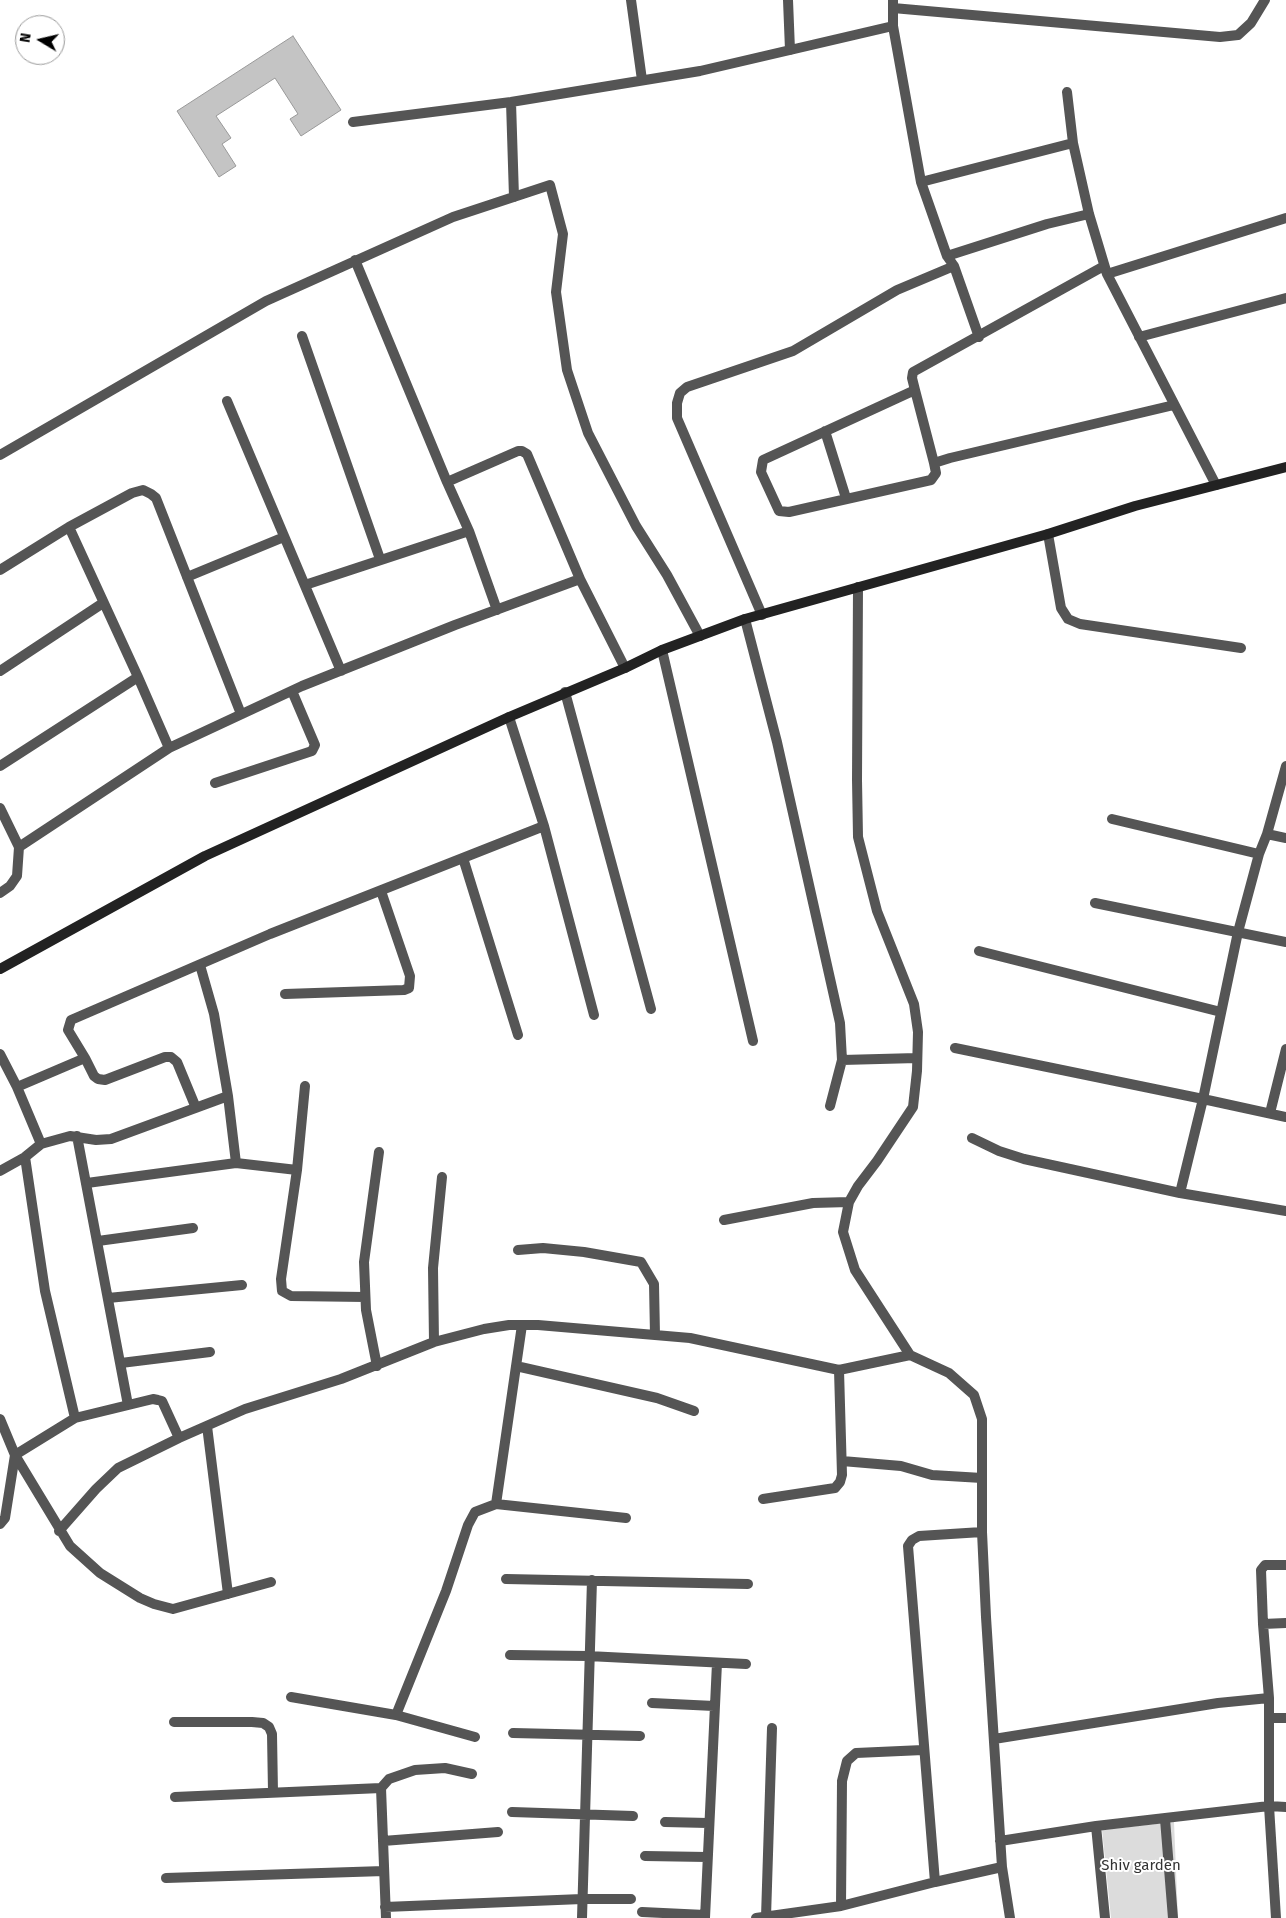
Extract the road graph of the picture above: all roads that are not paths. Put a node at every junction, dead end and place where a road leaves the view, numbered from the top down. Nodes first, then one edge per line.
1 (631, 0) edge
2 (788, 0) edge
3 (1265, 0) edge
4 (893, 4) edge
5 (893, 26) junction
6 (790, 50) junction
7 (642, 80) junction
8 (1067, 92) dead end
9 (511, 102) junction
10 (353, 122) dead end
11 (1073, 143) junction
12 (921, 182) junction
13 (514, 197) junction
14 (1089, 214) junction
15 (1286, 218) edge
16 (947, 256) junction
17 (355, 260) junction
18 (954, 266) junction
19 (1105, 270) junction
20 (1286, 298) edge
21 (302, 336) dead end
22 (979, 337) junction
23 (1139, 337) junction
24 (915, 390) junction
25 (226, 401) dead end
26 (1174, 405) junction
27 (825, 431) junction
28 (0, 455) edge
29 (934, 463) junction
30 (1286, 467) edge
31 (447, 482) junction
32 (1216, 485) junction
33 (846, 498) junction
34 (69, 527) junction
35 (468, 531) junction
36 (1048, 534) junction
37 (284, 537) junction
38 (380, 559) junction
39 (0, 570) edge
40 (187, 577) junction
41 (580, 579) junction
42 (305, 585) junction
43 (858, 587) junction
44 (104, 603) junction
45 (497, 610) junction
46 (762, 615) junction
47 (745, 619) junction
48 (700, 636) junction
49 (1241, 648) dead end
50 (662, 650) junction
51 (625, 668) junction
52 (0, 671) edge
53 (341, 671) junction
54 (138, 677) junction
55 (292, 691) junction
56 (565, 692) junction
57 (241, 714) junction
58 (509, 717) junction
59 (169, 748) junction
60 (0, 766) edge
61 (1286, 766) edge
62 (215, 784) dead end
63 (2, 814) edge
64 (1112, 819) dead end
65 (544, 826) junction
66 (1267, 834) junction
67 (1286, 838) edge
68 (18, 847) junction
69 (1259, 854) junction
70 (463, 858) junction
71 (381, 891) junction
72 (0, 893) edge
73 (1095, 903) dead end
74 (1238, 932) junction
75 (1286, 942) edge
76 (979, 951) dead end
77 (200, 965) junction
78 (0, 969) edge
79 (285, 994) dead end
80 (651, 1009) dead end
81 (1221, 1012) junction
82 (594, 1015) dead end
83 (518, 1034) dead end
84 (753, 1041) dead end
85 (954, 1048) dead end
86 (1286, 1049) edge
87 (0, 1054) edge
88 (85, 1058) junction
89 (917, 1058) junction
90 (842, 1060) junction
91 (305, 1086) dead end
92 (17, 1088) junction
93 (228, 1096) junction
94 (1203, 1099) junction
95 (830, 1106) dead end
96 (196, 1108) junction
97 (1270, 1113) junction
98 (1286, 1117) edge
99 (77, 1136) junction
100 (972, 1138) dead end
101 (41, 1144) junction
102 (379, 1152) dead end
103 (25, 1157) junction
104 (236, 1163) junction
105 (297, 1170) junction
106 (0, 1171) edge
107 (442, 1177) dead end
108 (87, 1183) junction
109 (1180, 1193) junction
110 (849, 1202) junction
111 (1286, 1210) edge
112 (724, 1220) dead end
113 (193, 1228) dead end
114 (98, 1241) junction
115 (518, 1250) dead end
116 (242, 1285) dead end
117 (365, 1297) junction
118 (108, 1298) junction
119 (522, 1325) junction
120 (655, 1334) junction
121 (434, 1342) junction
122 (210, 1352) dead end
123 (910, 1355) junction
124 (121, 1363) junction
125 (377, 1366) junction
126 (516, 1366) junction
127 (839, 1370) junction
128 (128, 1405) junction
129 (694, 1411) dead end
130 (75, 1418) junction
131 (0, 1419) edge
132 (207, 1426) junction
133 (179, 1438) junction
134 (14, 1455) junction
135 (842, 1461) junction
136 (982, 1478) junction
137 (763, 1499) dead end
138 (496, 1504) junction
139 (626, 1518) dead end
140 (0, 1524) edge
141 (59, 1531) junction
142 (982, 1532) junction
143 (1286, 1565) edge
144 (506, 1579) dead end
145 (592, 1580) junction
146 (271, 1582) dead end
147 (748, 1584) dead end
148 (228, 1594) junction
149 (1286, 1623) edge
150 (1263, 1624) junction
151 (510, 1655) dead end
152 (588, 1656) junction
153 (716, 1662) junction
154 (746, 1664) dead end
155 (291, 1696) dead end
156 (1269, 1698) junction
157 (652, 1704) dead end
158 (714, 1706) junction
159 (396, 1715) junction
160 (1269, 1718) junction
161 (1286, 1718) edge
162 (174, 1722) dead end
163 (772, 1728) dead end
164 (513, 1733) dead end
165 (586, 1734) junction
166 (640, 1736) dead end
167 (475, 1738) dead end
168 (994, 1739) junction
169 (923, 1750) junction
170 (472, 1774) dead end
171 (381, 1788) junction
172 (273, 1792) junction
173 (175, 1797) dead end
174 (1269, 1806) junction
175 (1286, 1807) edge
176 (512, 1812) dead end
177 (584, 1814) junction
178 (633, 1816) dead end
179 (1165, 1819) junction
180 (665, 1822) dead end
181 (708, 1823) junction
182 (1096, 1826) junction
183 (498, 1832) dead end
184 (383, 1841) junction
185 (1000, 1841) junction
186 (645, 1856) dead end
187 (707, 1857) junction
188 (1002, 1866) junction
189 (384, 1871) junction
190 (166, 1878) dead end
191 (934, 1882) junction
192 (582, 1899) junction
193 (631, 1899) dead end
194 (841, 1906) junction
195 (385, 1907) junction
196 (642, 1912) dead end
197 (705, 1917) edge
198 (761, 1917) edge
199 (386, 1918) edge
200 (582, 1918) edge
201 (1010, 1918) edge
202 (1105, 1918) edge
203 (1173, 1918) edge
204 (1276, 1918) edge

1 - 7 street
2 - 6 street
3 - 4 street
4 - 5 street
5 - 6 street
5 - 12 street
6 - 7 street
7 - 9 street
8 - 11 street
9 - 10 street
9 - 13 street
11 - 12 street
11 - 14 street
12 - 16 street
13 - 17 street
13 - 48 street
14 - 16 street
14 - 19 street
15 - 19 street
16 - 18 street
17 - 28 street
17 - 31 street
18 - 22 street
18 - 46 street
19 - 22 street
19 - 23 street
20 - 23 street
21 - 38 street
22 - 24 street
23 - 26 street
24 - 27 street
24 - 29 street
25 - 37 street
26 - 29 street
26 - 32 street
27 - 33 street
27 - 33 street
29 - 33 street
30 - 32 street
31 - 35 street
31 - 41 street
32 - 36 street
34 - 39 street
34 - 40 street
34 - 44 street
35 - 38 street
35 - 45 street
36 - 43 street
36 - 49 street
37 - 40 street
37 - 42 street
38 - 42 street
40 - 57 street
41 - 45 street
41 - 51 street
42 - 53 street
43 - 46 street
43 - 89 street
44 - 52 street
44 - 54 street
45 - 53 street
46 - 47 street
47 - 48 street
47 - 90 street
48 - 50 street
50 - 51 street
50 - 84 street
51 - 56 street
53 - 55 street
54 - 59 street
54 - 60 street
55 - 57 street
55 - 62 street
56 - 58 street
56 - 80 street
57 - 59 street
58 - 65 street
58 - 78 street
59 - 68 street
61 - 66 street
63 - 68 street
64 - 69 street
65 - 70 street
65 - 82 street
66 - 67 street
66 - 69 street
68 - 72 street
69 - 74 street
70 - 71 street
70 - 83 street
71 - 77 street
71 - 79 street
73 - 74 street
74 - 75 street
74 - 81 street
76 - 81 street
77 - 88 street
77 - 93 street
81 - 94 street
85 - 94 street
86 - 97 street
87 - 92 street
88 - 92 street
88 - 96 street
89 - 90 street
89 - 110 street
90 - 95 street
91 - 105 street
92 - 101 street
93 - 96 street
93 - 104 street
94 - 97 street
94 - 109 street
96 - 99 street
97 - 98 street
99 - 101 street
99 - 108 street
100 - 109 street
101 - 103 street
102 - 117 street
103 - 106 street
103 - 130 street
104 - 105 street
104 - 108 street
105 - 117 street
107 - 121 street
108 - 114 street
109 - 111 street
110 - 112 street
110 - 123 street
113 - 114 street
114 - 118 street
115 - 120 street
116 - 118 street
117 - 125 street
118 - 124 street
119 - 120 street
119 - 121 street
119 - 126 street
120 - 127 street
121 - 125 street
122 - 124 street
123 - 127 street
123 - 136 street
124 - 128 street
125 - 132 street
126 - 129 street
126 - 138 street
127 - 135 street
128 - 130 street
128 - 133 street
130 - 134 street
131 - 134 street
132 - 133 street
132 - 148 street
133 - 141 street
134 - 140 street
134 - 141 street
135 - 136 street
135 - 137 street
136 - 142 street
138 - 139 street
138 - 159 street
141 - 148 street
142 - 168 street
142 - 169 street
143 - 150 street
144 - 145 street
145 - 147 street
145 - 152 street
146 - 148 street
149 - 150 street
150 - 156 street
151 - 152 street
152 - 153 street
152 - 165 street
153 - 154 street
153 - 158 street
155 - 159 street
156 - 160 street
156 - 168 street
157 - 158 street
158 - 181 street
159 - 167 street
160 - 161 street
160 - 174 street
162 - 172 street
163 - 198 street
164 - 165 street
165 - 166 street
165 - 177 street
168 - 185 street
169 - 191 street
169 - 194 street
170 - 171 street
171 - 172 street
171 - 184 street
172 - 173 street
174 - 175 street
174 - 179 street
174 - 204 street
176 - 177 street
177 - 178 street
177 - 192 street
179 - 182 street
179 - 203 street
180 - 181 street
181 - 187 street
182 - 185 street
182 - 202 street
183 - 184 street
184 - 189 street
185 - 188 street
186 - 187 street
187 - 197 street
188 - 191 street
188 - 201 street
189 - 190 street
189 - 195 street
191 - 194 street
192 - 193 street
192 - 195 street
192 - 200 street
194 - 198 street
195 - 199 street
196 - 197 street

